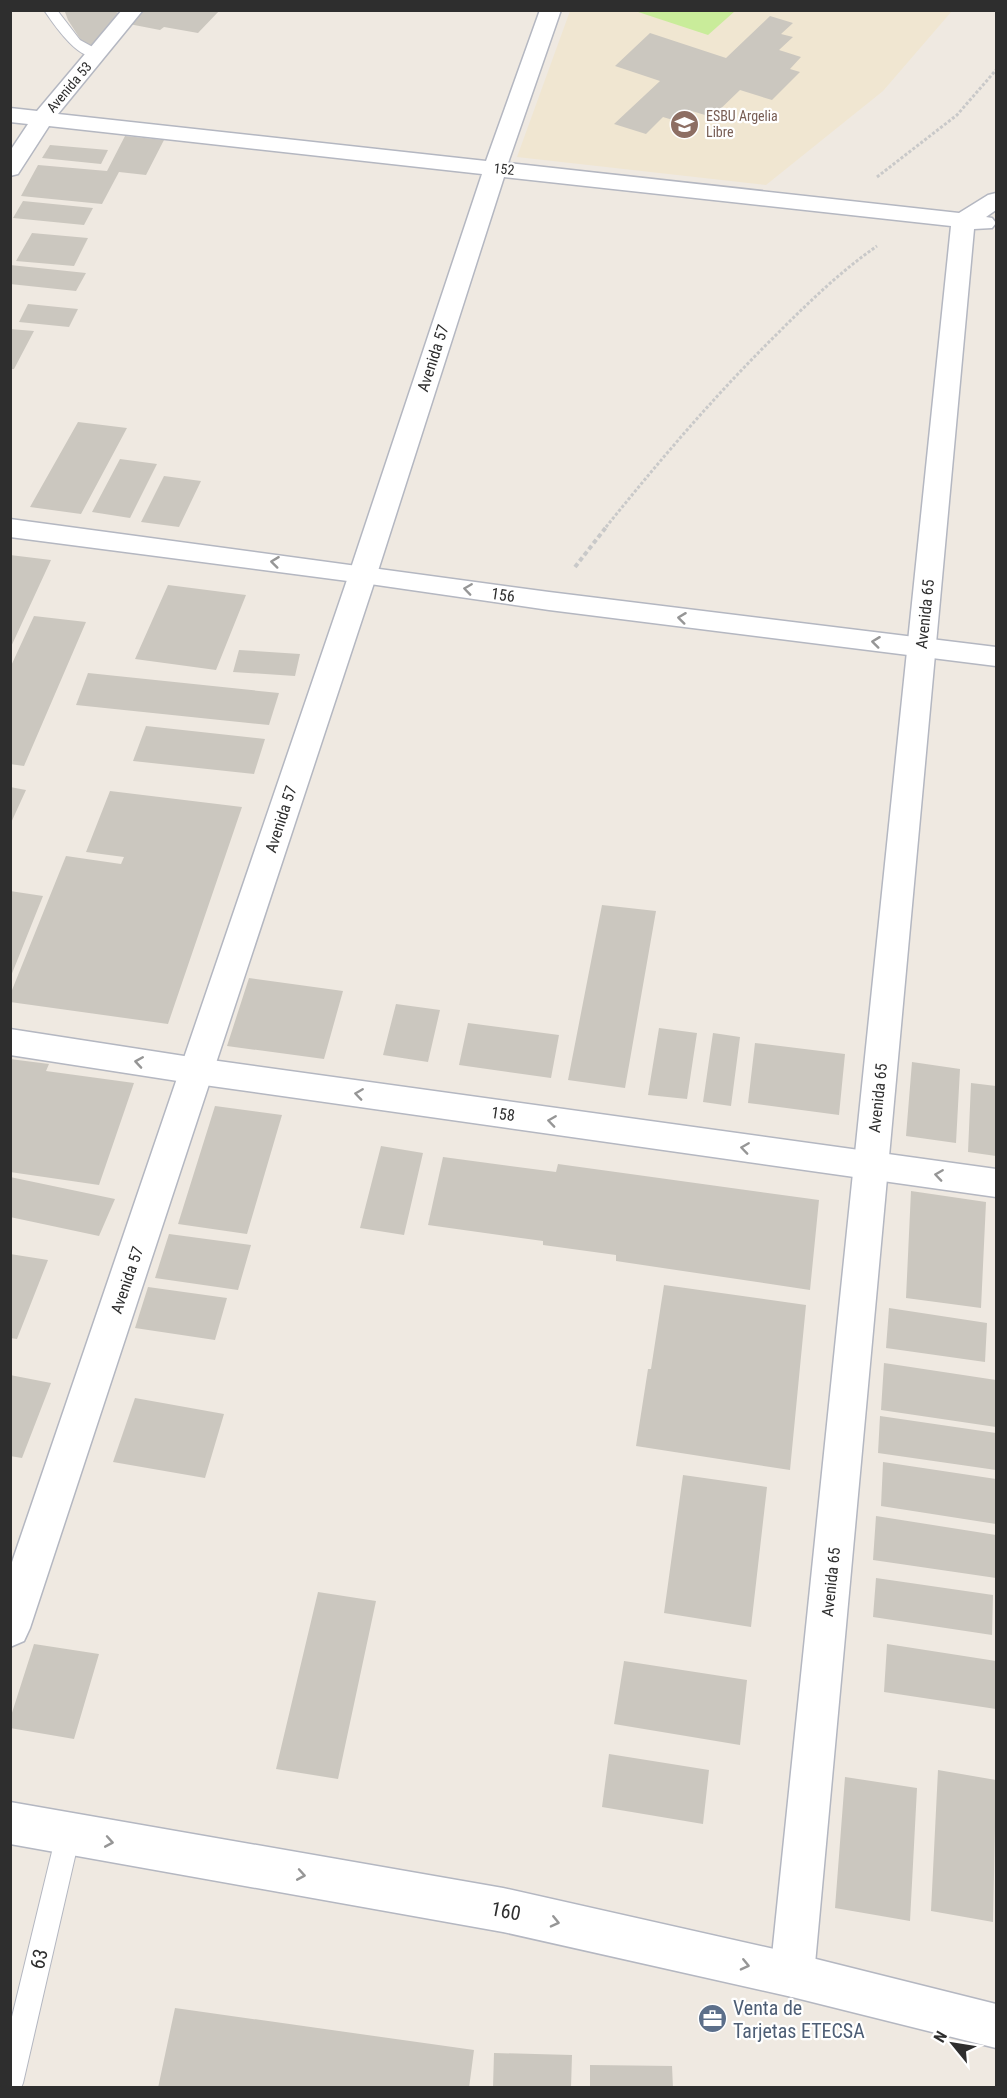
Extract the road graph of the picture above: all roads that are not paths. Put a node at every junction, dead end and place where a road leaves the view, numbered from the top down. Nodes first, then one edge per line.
1 (50, 10) edge
2 (133, 10) edge
3 (551, 10) edge
4 (96, 54) junction
5 (10, 115) edge
6 (43, 118) junction
7 (495, 168) junction
8 (10, 169) edge
9 (996, 200) edge
10 (963, 221) junction
11 (996, 225) edge
12 (10, 528) edge
13 (363, 574) junction
14 (922, 647) junction
15 (996, 657) edge
16 (10, 1042) edge
17 (197, 1071) junction
18 (871, 1166) junction
19 (996, 1183) edge
20 (10, 1628) edge
21 (10, 1823) edge
22 (68, 1835) junction
23 (792, 1975) junction
24 (996, 2025) edge
25 (10, 2083) edge

1 - 4 lane
2 - 4 street, Avenida 53
3 - 7 street, Avenida 57
4 - 6 street, Avenida 53
5 - 6 street, 152
6 - 7 street, 152
6 - 8 street, Avenida 53
7 - 10 street, 152
7 - 13 street, Avenida 57
9 - 10 street
10 - 11 street, 152
10 - 14 street, Avenida 65
13 -> 12 street, 156
14 -> 13 street, 156
13 - 17 street, Avenida 57
14 - 15 street, 156
14 - 18 street, Avenida 65
17 -> 16 street, 158
18 -> 17 street, 158
17 - 20 street, Avenida 57
19 -> 18 street, 158
18 - 23 street, Avenida 65
21 - 22 street, 160
22 -> 23 street, 160
22 - 25 lane, 63
23 - 24 street, 160

